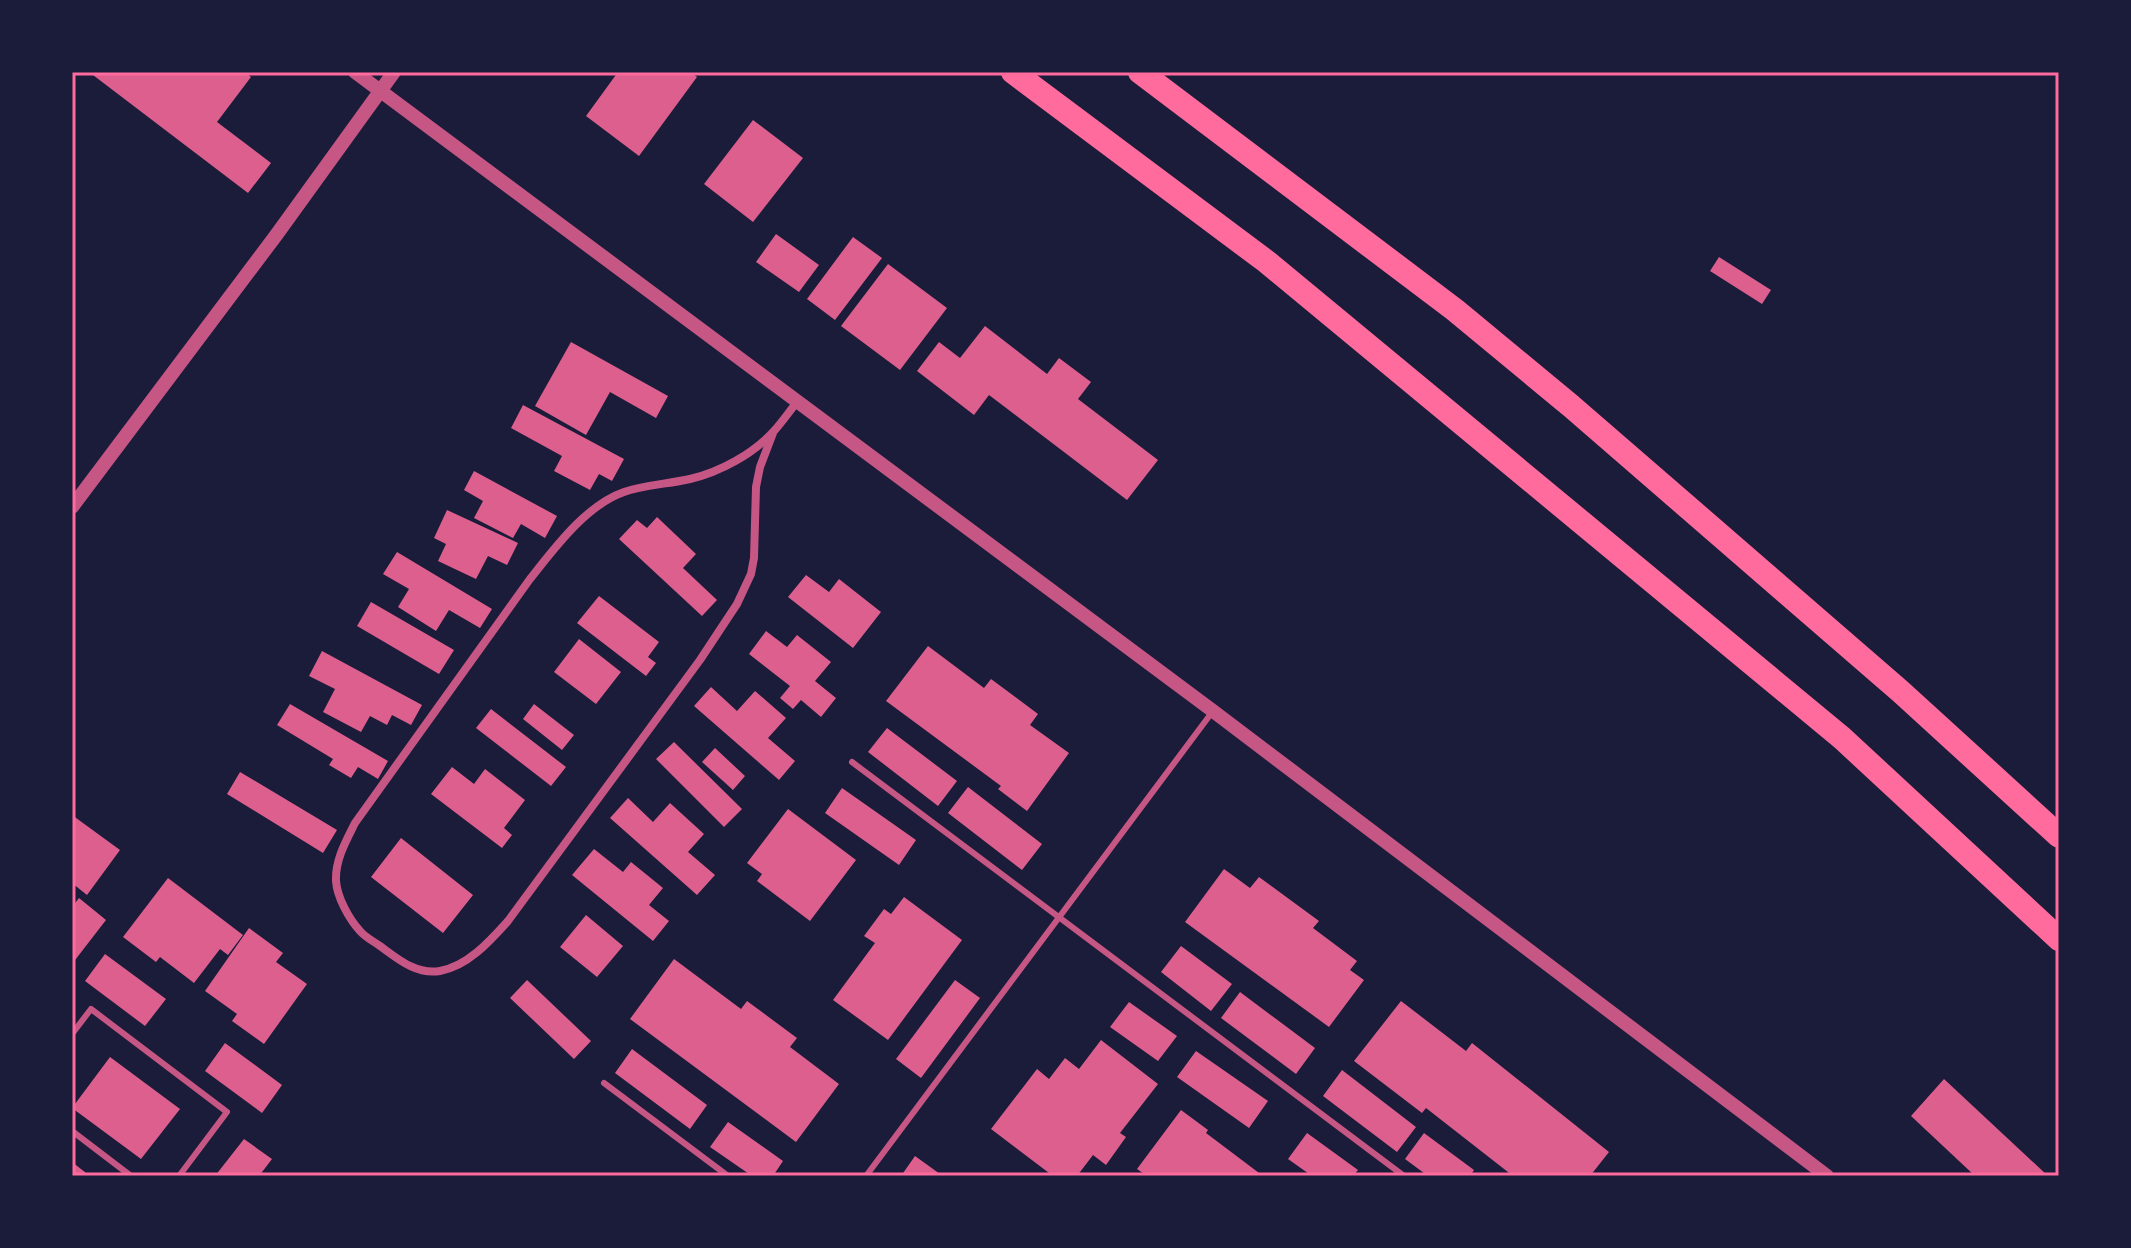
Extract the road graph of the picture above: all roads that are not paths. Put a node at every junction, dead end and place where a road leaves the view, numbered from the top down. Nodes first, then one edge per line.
1 (355, 72) edge
2 (394, 72) edge
3 (1013, 72) edge
4 (1140, 72) edge
5 (382, 91) junction
6 (797, 402) junction
7 (773, 433) junction
8 (72, 507) edge
9 (1213, 711) junction
10 (852, 762) dead end
11 (2059, 836) edge
12 (1059, 918) junction
13 (2059, 939) edge
14 (72, 1034) edge
15 (604, 1083) dead end
16 (72, 1131) edge
17 (131, 1176) edge
18 (179, 1176) edge
19 (728, 1176) edge
20 (866, 1176) edge
21 (1404, 1176) edge
22 (1827, 1176) edge

1 - 5 street
2 - 5 street
3 - 13 highway
4 - 11 highway
5 - 6 street
5 - 8 street
6 - 7 street
6 - 9 street
7 - 7 street
9 - 12 lane
9 - 22 street
10 - 12 lane
12 - 20 lane
12 - 21 lane
14 - 18 lane
15 - 19 lane
16 - 17 lane

